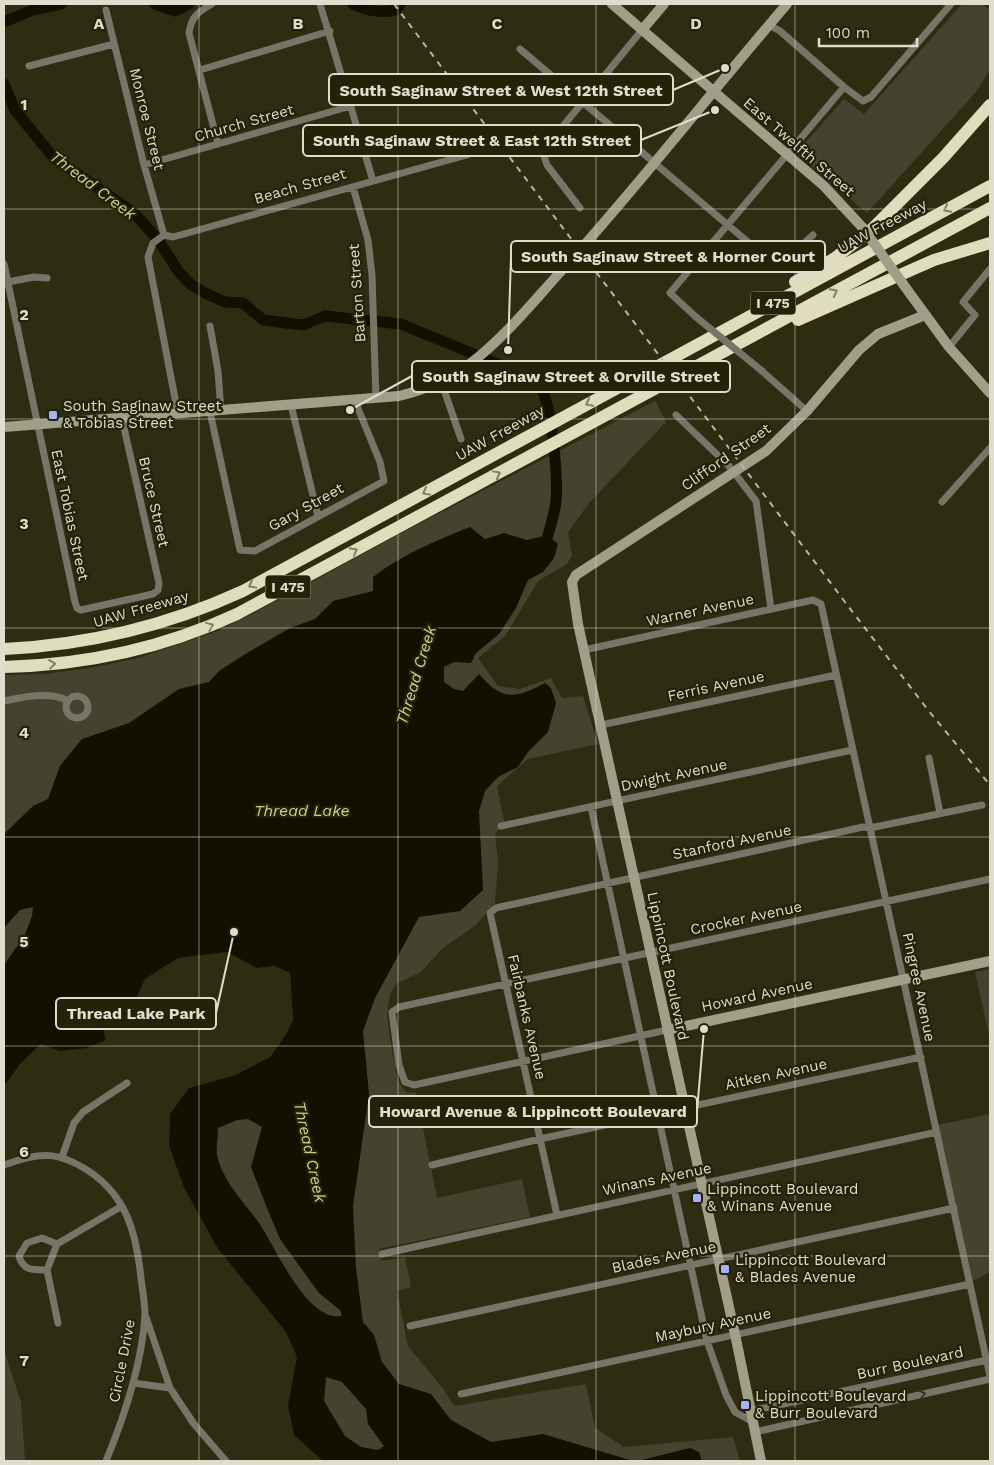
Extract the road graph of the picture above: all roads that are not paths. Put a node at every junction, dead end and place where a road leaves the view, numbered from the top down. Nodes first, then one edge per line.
1 (212, 4) edge
2 (612, 4) edge
3 (664, 4) edge
4 (787, 4) edge
5 (951, 4) edge
6 (321, 6) edge
7 (106, 10) dead end
8 (769, 25) junction
9 (642, 30) junction
10 (330, 32) junction
11 (114, 44) junction
12 (520, 49) dead end
13 (29, 66) dead end
14 (200, 70) junction
15 (844, 87) junction
16 (714, 92) junction
17 (582, 102) junction
18 (990, 105) edge
19 (351, 106) junction
20 (990, 113) edge
21 (218, 144) junction
22 (481, 151) dead end
23 (788, 155) junction
24 (943, 158) junction
25 (654, 162) junction
26 (144, 165) junction
27 (373, 181) junction
28 (990, 186) edge
29 (353, 187) junction
30 (580, 208) dead end
31 (990, 208) edge
32 (725, 225) junction
33 (164, 235) junction
34 (813, 235) dead end
35 (990, 244) edge
36 (4, 264) edge
37 (990, 269) edge
38 (47, 278) dead end
39 (8, 282) junction
40 (926, 315) junction
41 (210, 326) dead end
42 (707, 340) junction
43 (949, 347) junction
44 (709, 359) junction
45 (441, 381) junction
46 (990, 393) edge
47 (376, 399) junction
48 (355, 400) junction
49 (291, 405) junction
50 (221, 411) junction
51 (807, 411) junction
52 (210, 412) junction
53 (178, 414) junction
54 (676, 415) dead end
55 (122, 419) junction
56 (37, 424) junction
57 (4, 427) edge
58 (461, 439) dead end
59 (990, 448) edge
60 (733, 472) junction
61 (942, 502) dead end
62 (318, 516) junction
63 (576, 575) joint
64 (821, 604) joint
65 (771, 609) junction
66 (81, 610) joint
67 (4, 649) edge
68 (584, 650) junction
69 (4, 668) edge
70 (836, 674) junction
71 (4, 701) edge
72 (68, 701) dead end
73 (601, 725) junction
74 (852, 750) junction
75 (929, 758) dead end
76 (617, 801) junction
77 (982, 805) dead end
78 (592, 807) junction
79 (940, 813) junction
80 (501, 826) dead end
81 (870, 828) junction
82 (634, 878) junction
83 (990, 879) edge
84 (608, 882) junction
85 (886, 901) junction
86 (490, 913) joint
87 (650, 952) junction
88 (624, 958) junction
89 (990, 961) edge
90 (903, 978) junction
91 (506, 984) junction
92 (667, 1030) junction
93 (641, 1036) junction
94 (921, 1057) junction
95 (524, 1061) junction
96 (127, 1084) dead end
97 (414, 1085) joint
98 (684, 1108) junction
99 (658, 1114) junction
100 (937, 1132) junction
101 (540, 1139) junction
102 (62, 1157) junction
103 (4, 1164) edge
104 (432, 1165) dead end
105 (701, 1184) junction
106 (675, 1190) junction
107 (122, 1206) junction
108 (954, 1208) junction
109 (557, 1215) junction
110 (57, 1244) junction
111 (382, 1254) dead end
112 (718, 1260) junction
113 (691, 1266) junction
114 (47, 1270) junction
115 (970, 1284) junction
116 (145, 1314) junction
117 (58, 1323) dead end
118 (410, 1326) dead end
119 (735, 1334) junction
120 (707, 1341) junction
121 (987, 1360) junction
122 (990, 1378) edge
123 (134, 1383) junction
124 (170, 1388) junction
125 (461, 1394) dead end
126 (753, 1422) junction
127 (106, 1461) edge
128 (226, 1461) edge
129 (761, 1461) edge

1 - 14 street
2 - 9 street, East Twelfth Street
3 - 9 street
4 - 8 street
5 - 15 street
6 - 10 street
7 - 11 street, Monroe Street
8 - 15 street
8 - 16 street
9 - 16 street, East Twelfth Street
9 - 17 street
10 - 14 street
10 - 19 street
11 - 13 street
11 - 26 street, Monroe Street
12 - 17 street
14 - 21 street
15 - 23 street
16 - 23 street, East Twelfth Street
16 - 25 street
17 - 25 street
17 - 30 street
18 - 24 highway
19 - 21 street, Church Street
19 - 27 street
20 - 24 highway
21 - 26 street, Church Street
22 - 27 street, Beach Street
23 - 32 street
23 - 40 street, East Twelfth Street, bridge
24 - 42 highway
25 - 32 street
25 - 45 street
26 - 33 street, Monroe Street
27 - 29 street, Beach Street
28 -> 42 highway, UAW Freeway / I 475
29 - 33 street, Beach Street
29 - 47 street, Barton Street
44 -> 31 highway, I 475
32 - 34 street
32 - 51 street, bridge
33 - 53 street
35 - 44 highway
36 - 39 street, East Tobias Street
37 - 43 street
38 - 39 street
39 - 56 street, East Tobias Street
40 - 43 street, East Twelfth Street
40 - 51 street, Clifford Street
41 - 50 street
42 -> 67 highway, UAW Freeway / I 475
43 - 46 street, East Twelfth Street
69 -> 44 highway, I 475
45 - 47 street
45 - 58 street
47 - 48 street
48 - 49 street
48 - 62 street, Gary Street
49 - 50 street
49 - 62 street
50 - 52 street
51 - 60 street, Clifford Street
52 - 53 street
52 - 62 street, Gary Street
53 - 55 street
54 - 60 street
55 - 56 street
55 - 66 street, Bruce Street
56 - 57 street
56 - 66 street, East Tobias Street
59 - 61 street
60 - 63 street, Clifford Street
60 - 65 street
63 - 68 street, Lippincott Boulevard
64 - 65 street, Warner Avenue
64 - 70 street, Pingree Avenue
65 - 68 street, Warner Avenue
68 - 73 street, Lippincott Boulevard
70 - 73 street, Ferris Avenue
70 - 74 street, Pingree Avenue
71 - 72 street
73 - 76 street, Lippincott Boulevard
74 - 76 street, Dwight Avenue
74 - 81 street, Pingree Avenue
75 - 79 street
76 - 78 street, Dwight Avenue
76 - 82 street, Lippincott Boulevard
77 - 79 street, Stanford Avenue
78 - 80 street, Dwight Avenue
78 - 84 street
79 - 81 street, Stanford Avenue
81 - 82 street, Stanford Avenue
81 - 85 street, Pingree Avenue
82 - 84 street, Stanford Avenue
82 - 87 street, Lippincott Boulevard
83 - 85 street, Crocker Avenue
84 - 86 street, Stanford Avenue
84 - 88 street
85 - 87 street, Crocker Avenue
85 - 90 street, Pingree Avenue
86 - 91 street, Fairbanks Avenue
87 - 88 street, Crocker Avenue
87 - 92 street, Lippincott Boulevard
88 - 91 street, Crocker Avenue
88 - 93 street
89 - 90 street, Howard Avenue
90 - 92 street, Howard Avenue
90 - 94 street, Pingree Avenue
91 - 95 street, Fairbanks Avenue
91 - 97 street, Crocker Avenue
92 - 93 street, Howard Avenue
92 - 98 street, Lippincott Boulevard
93 - 95 street, Howard Avenue
93 - 99 street
94 - 98 street, Aitken Avenue
94 - 100 street, Pingree Avenue
95 - 97 street, Howard Avenue
95 - 101 street, Fairbanks Avenue
96 - 102 street
98 - 99 street, Aitken Avenue
98 - 105 street, Lippincott Boulevard
99 - 101 street, Aitken Avenue
99 - 106 street
100 - 105 street, Winans Avenue
100 - 108 street, Pingree Avenue
101 - 104 street, Aitken Avenue
101 - 109 street, Fairbanks Avenue
102 - 103 street
102 - 107 street, Circle Drive
105 - 106 street, Winans Avenue
105 - 112 street, Lippincott Boulevard
106 - 109 street, Winans Avenue
106 - 113 street
107 - 110 street
107 - 116 street, Circle Drive
108 - 112 street, Blades Avenue
108 - 115 street, Pingree Avenue
109 - 111 street, Winans Avenue
110 - 114 street
110 - 114 street
112 - 113 street, Blades Avenue
112 - 119 street, Lippincott Boulevard
113 - 118 street, Blades Avenue
113 - 120 street
114 - 117 street
115 - 119 street, Maybury Avenue
115 - 121 street, Pingree Avenue
116 - 123 street, Circle Drive
116 - 124 street
119 - 120 street, Maybury Avenue
119 - 126 street, Lippincott Boulevard
120 - 125 street, Maybury Avenue
120 - 126 street
121 - 122 street, Pingree Avenue
121 - 126 street, Burr Boulevard
126 -> 122 street
123 - 124 street
123 - 127 street, Circle Drive
124 - 128 street
126 - 129 street, Lippincott Boulevard

